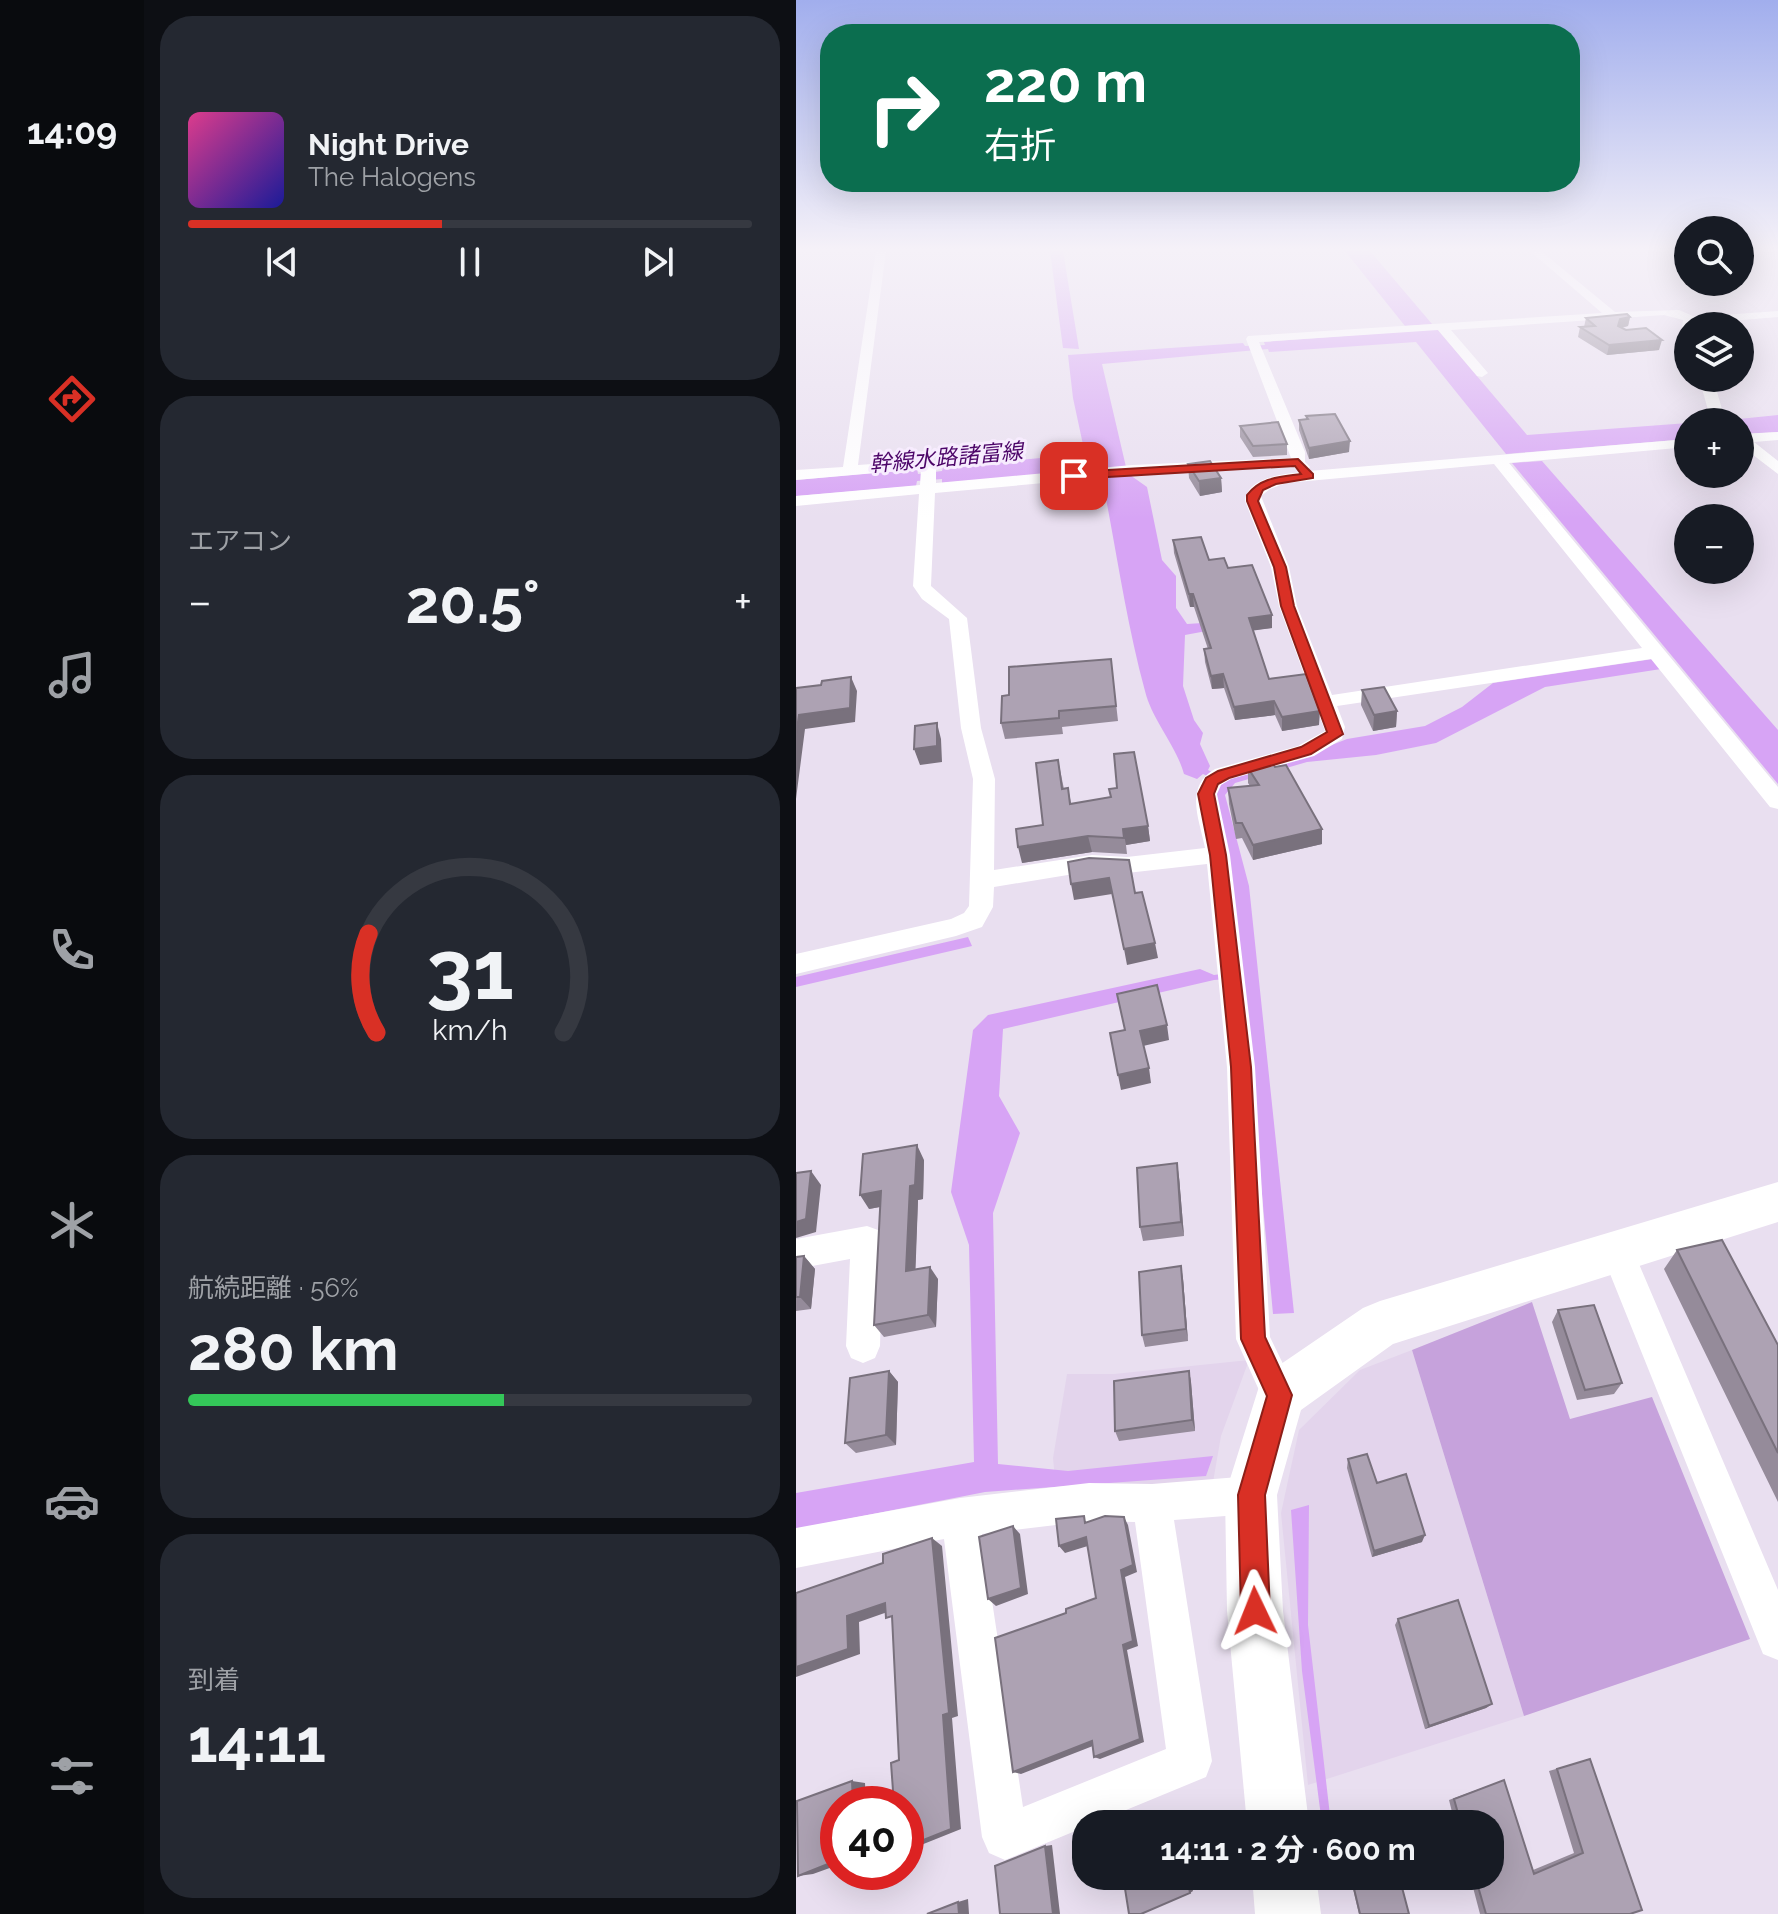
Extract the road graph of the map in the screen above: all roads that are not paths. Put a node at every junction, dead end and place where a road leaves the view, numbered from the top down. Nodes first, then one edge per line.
1 (868, 340) edge
2 (1253, 340) edge
3 (1453, 340) edge
4 (1482, 373) dead end
5 (1778, 436) edge
6 (1754, 437) edge
7 (1674, 444) edge
8 (1754, 449) edge
9 (1498, 459) junction
10 (1303, 469) junction
11 (1778, 469) edge
12 (850, 470) junction
13 (796, 475) edge
14 (928, 481) junction
15 (796, 501) edge
16 (1657, 652) junction
17 (1324, 702) junction
18 (1778, 802) edge
19 (1218, 855) junction
20 (983, 880) junction
21 (796, 964) edge
22 (1778, 1202) edge
23 (796, 1254) edge
24 (1618, 1254) junction
25 (863, 1346) dead end
26 (1280, 1395) junction
27 (1251, 1495) junction
28 (1152, 1503) junction
29 (960, 1517) junction
30 (796, 1548) edge
31 (1778, 1639) edge
32 (1276, 1810) edge
33 (1285, 1890) edge
34 (1288, 1914) edge

1 - 12 street
2 - 10 street
3 - 4 street
5 - 6 street
7 - 9 street
8 - 11 street
9 - 10 street
9 - 16 street
10 - 14 street
10 - 17 street
12 - 13 street
12 - 14 street
14 - 15 street
14 - 20 street
16 - 17 street
16 - 18 street
17 - 19 street
19 - 20 street
19 - 26 street
20 - 21 street
22 - 24 street
23 - 25 street
24 - 26 street
24 - 31 street
26 - 27 street
27 - 28 street
27 - 32 street
28 - 29 street
28 - 29 street
29 - 30 street
33 - 34 street

